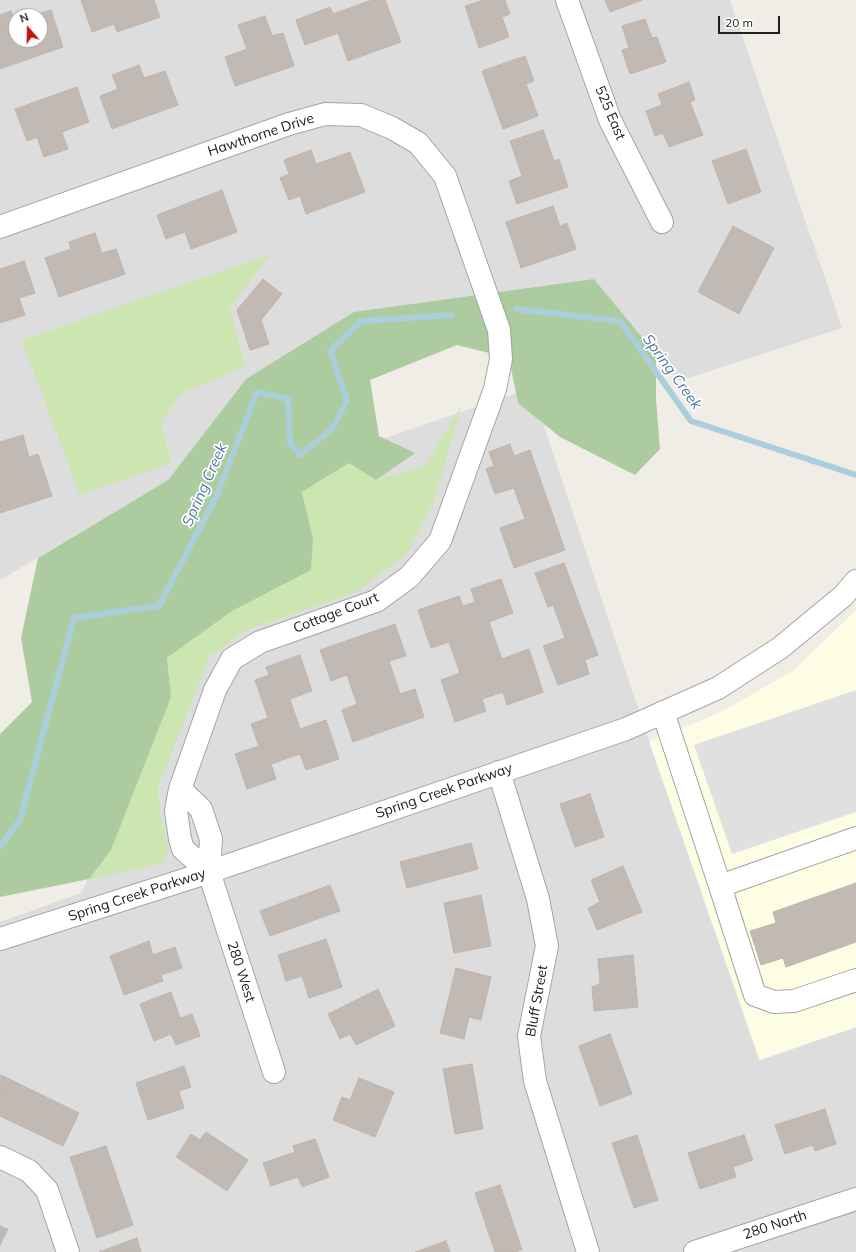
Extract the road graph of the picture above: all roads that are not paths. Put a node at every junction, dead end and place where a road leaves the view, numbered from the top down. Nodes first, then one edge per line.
1 (567, 0) edge
2 (662, 222) dead end
3 (0, 227) edge
4 (499, 330) joint
5 (852, 595) edge
6 (663, 712) junction
7 (499, 772) junction
8 (180, 789) junction
9 (856, 838) edge
10 (209, 872) junction
11 (720, 886) junction
12 (0, 939) edge
13 (856, 980) edge
14 (274, 1072) dead end
15 (0, 1157) edge
16 (856, 1199) edge
17 (68, 1252) edge
18 (588, 1252) edge
19 (695, 1252) edge

1 - 2 street, 525 East
3 - 4 street, Hawthorne Drive
4 - 8 street, Cottage Court
5 - 6 street, Spring Creek Parkway
6 - 7 street, Spring Creek Parkway
6 - 11 street
7 - 10 street, Spring Creek Parkway
7 - 18 street, Bluff Street
8 - 10 street
8 - 10 street, Cottage Court
9 - 11 street
10 - 12 street, Spring Creek Parkway
10 - 14 street, 280 West
11 - 13 street
15 - 17 street
16 - 19 street, 280 North

